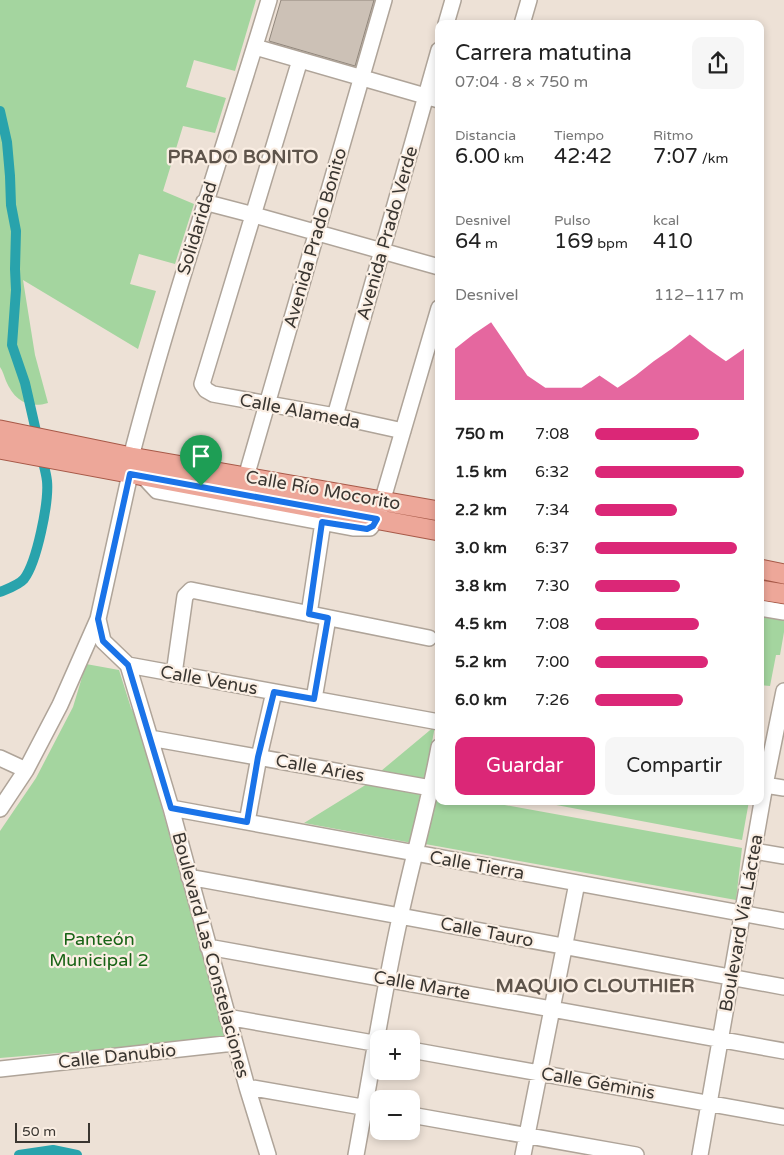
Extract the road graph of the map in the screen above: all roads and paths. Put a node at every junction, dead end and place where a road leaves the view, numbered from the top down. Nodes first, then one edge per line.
1 (269, 0) edge
2 (384, 0) edge
3 (453, 0) edge
4 (529, 0) edge
5 (447, 20) edge
6 (523, 20) edge
7 (255, 46) junction
8 (300, 60) junction
9 (435, 77) edge
10 (362, 78) junction
11 (432, 98) edge
12 (204, 202) junction
13 (254, 215) junction
14 (317, 232) junction
15 (382, 251) junction
16 (435, 266) edge
17 (435, 322) edge
18 (267, 404) junction
19 (335, 416) junction
20 (403, 431) junction
21 (9, 441) edge
22 (135, 469) junction
23 (246, 477) junction
24 (380, 510) junction
25 (435, 511) edge
26 (322, 522) junction
27 (435, 530) edge
28 (764, 570) edge
29 (784, 574) edge
30 (764, 591) edge
31 (784, 594) edge
32 (764, 609) edge
33 (784, 612) edge
34 (309, 614) junction
35 (328, 618) junction
36 (98, 619) junction
37 (429, 638) dead end
38 (128, 665) junction
39 (174, 674) junction
40 (784, 691) edge
41 (274, 692) junction
42 (314, 699) junction
43 (435, 721) edge
44 (150, 738) junction
45 (258, 757) junction
46 (0, 758) edge
47 (435, 768) edge
48 (26, 770) junction
49 (765, 785) junction
50 (431, 788) junction
51 (784, 788) edge
52 (764, 791) edge
53 (762, 805) edge
54 (171, 808) junction
55 (0, 809) edge
56 (247, 822) junction
57 (754, 851) junction
58 (414, 853) junction
59 (784, 856) edge
60 (189, 877) junction
61 (576, 883) junction
62 (743, 914) junction
63 (400, 916) junction
64 (784, 921) edge
65 (208, 946) junction
66 (564, 946) junction
67 (732, 977) junction
68 (388, 979) junction
69 (784, 987) edge
70 (552, 1009) junction
71 (227, 1017) junction
72 (379, 1030) edge
73 (721, 1040) junction
74 (234, 1043) junction
75 (370, 1043) edge
76 (784, 1051) edge
77 (420, 1052) edge
78 (0, 1069) edge
79 (539, 1073) junction
80 (247, 1087) junction
81 (710, 1104) junction
82 (370, 1108) edge
83 (370, 1114) edge
84 (784, 1117) edge
85 (420, 1118) edge
86 (526, 1136) junction
87 (268, 1155) edge
88 (356, 1155) edge
89 (523, 1155) edge
90 (636, 1155) edge
91 (700, 1155) edge

1 - 7 street, Solidaridad
2 - 10 street, Avenida Prado Bonito
3 - 5 street
4 - 6 street
7 - 8 street
7 - 12 street, Solidaridad
8 - 10 street
8 - 13 street
9 - 11 street, Avenida Prado Verde
10 - 11 street
10 - 14 street, Avenida Prado Bonito
11 - 15 street, Avenida Prado Verde
12 - 13 street
12 - 22 street, Solidaridad
13 - 14 street
13 - 18 street, Calle Alameda
14 - 15 street
14 - 18 street, Avenida Prado Bonito
15 - 16 street
15 - 19 street, Avenida Prado Verde
17 - 20 street
18 - 19 street, Calle Alameda
18 - 23 street, Avenida Prado Bonito
19 - 20 street, Calle Alameda
20 - 24 street
21 - 22 main road, Calle Río Mocorito
22 - 23 main road, Calle Río Mocorito
22 - 24 main road, Calle Río Mocorito
22 - 26 street
22 - 36 street, Solidaridad
23 - 24 main road, Calle Río Mocorito
24 - 25 main road, Calle Río Mocorito
24 - 26 street
24 - 27 main road, Calle Río Mocorito
26 - 34 street
28 - 29 main road
30 - 31 main road
32 - 33 street
34 - 35 street
34 - 39 street
35 - 37 street
35 - 42 street
36 - 38 street, Boulevard Las Constelaciones
36 - 48 street, Solidaridad
38 - 39 street, Calle Venus
38 - 44 street, Boulevard Las Constelaciones
39 - 41 street, Calle Venus
40 - 49 street, Boulevard Vía Láctea
41 - 42 street, Calle Venus
41 - 45 street
42 - 43 street, Calle Venus
44 - 45 street, Calle Aries
44 - 54 street, Boulevard Las Constelaciones
45 - 50 street, Calle Aries
45 - 56 street
46 - 48 street
47 - 50 street
48 - 55 street, Solidaridad
49 - 51 street
49 - 52 street, Boulevard Vía Láctea
50 - 58 street
53 - 57 street, Boulevard Vía Láctea
54 - 56 street, Calle Tierra
54 - 60 street, Boulevard Las Constelaciones
56 - 58 street, Calle Tierra
57 - 59 street
57 - 62 street, Boulevard Vía Láctea
58 - 61 street, Calle Tierra
58 - 63 street
60 - 63 street, Calle Tauro
60 - 65 street, Boulevard Las Constelaciones
61 - 62 street, Calle Tierra
61 - 66 street
62 - 64 street, Calle Tierra
62 - 67 street, Boulevard Vía Láctea
63 - 66 street, Calle Tauro
63 - 68 street
65 - 68 street, Calle Marte
65 - 71 street, Boulevard Las Constelaciones
66 - 67 street, Calle Tauro
66 - 70 street
67 - 69 street, Calle Tauro
67 - 73 street, Boulevard Vía Láctea
68 - 70 street, Calle Marte
68 - 72 street
70 - 73 street, Calle Marte
70 - 79 street
71 - 74 street, Boulevard Las Constelaciones
71 - 75 street
73 - 76 street, Calle Marte
73 - 81 street, Boulevard Vía Láctea
74 - 78 street, Calle Danubio
74 - 80 street, Boulevard Las Constelaciones
77 - 79 street, Calle Géminis
79 - 81 street, Calle Géminis
79 - 86 street
80 - 82 street
80 - 87 street, Boulevard Las Constelaciones
81 - 84 street, Calle Géminis
81 - 91 street, Boulevard Vía Láctea
83 - 88 street
85 - 86 street
86 - 89 street
86 - 90 street

